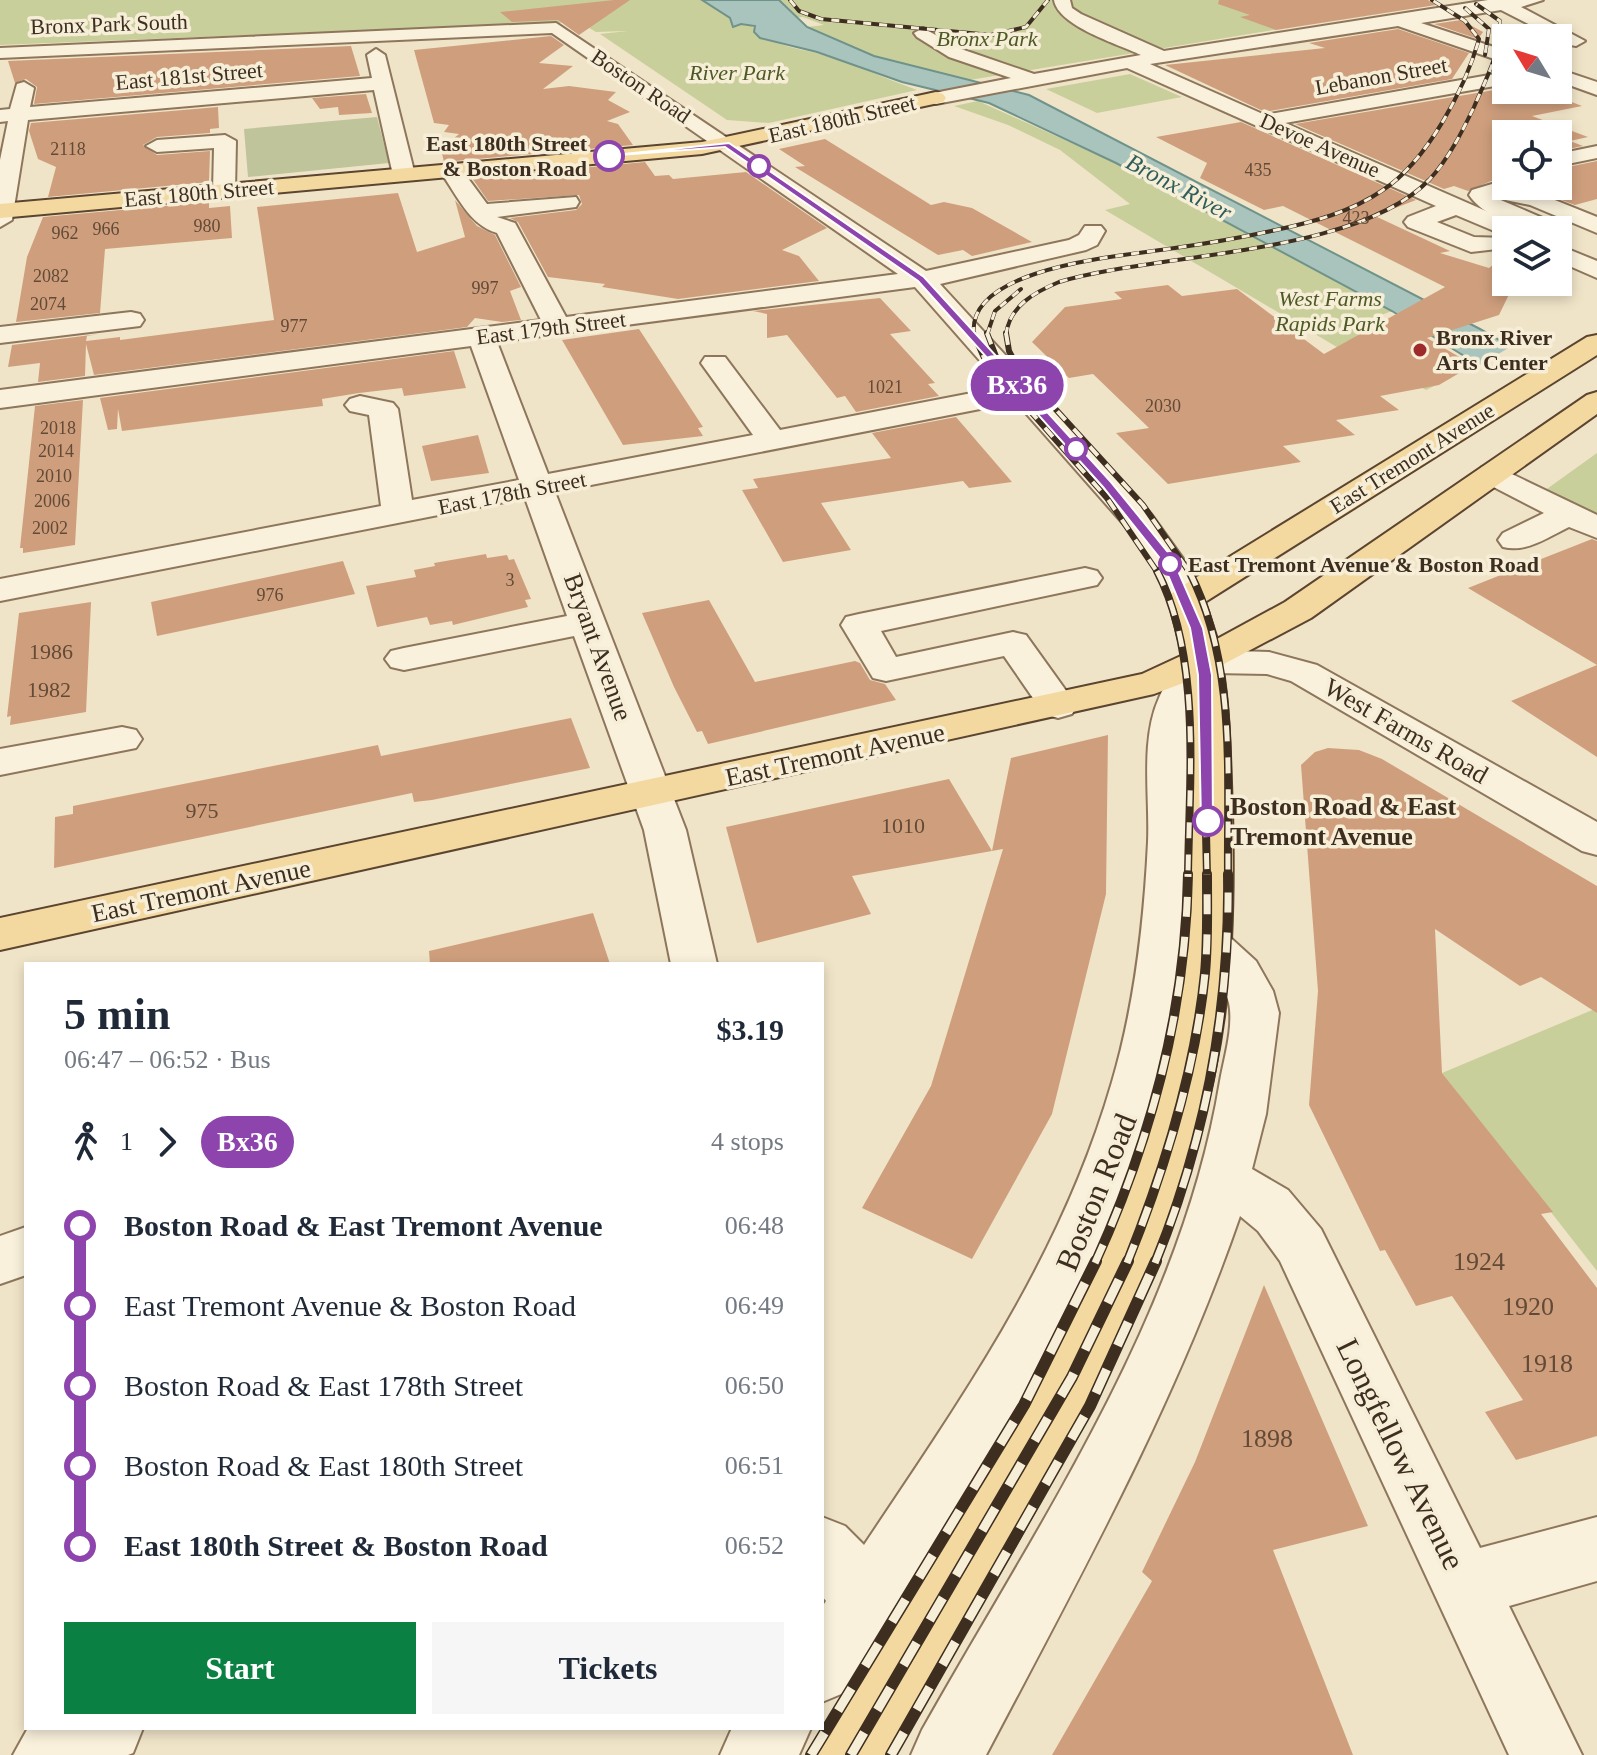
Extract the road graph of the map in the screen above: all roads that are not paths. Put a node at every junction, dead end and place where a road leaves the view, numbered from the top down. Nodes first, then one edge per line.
1 (1062, 0) edge
2 (1535, 0) edge
3 (1499, 2) edge
4 (556, 19) joint
5 (1399, 21) junction
6 (923, 33) dead end
7 (372, 37) junction
8 (1576, 41) dead end
9 (30, 51) junction
10 (1492, 52) edge
11 (0, 53) edge
12 (1162, 57) junction
13 (1129, 62) junction
14 (1586, 64) dead end
15 (1572, 66) edge
16 (1032, 80) junction
17 (1492, 80) edge
18 (1572, 80) edge
19 (383, 83) junction
20 (1597, 89) edge
21 (943, 96) joint
22 (10, 115) edge
23 (1263, 121) junction
24 (727, 144) junction
25 (157, 146) dead end
26 (1597, 152) edge
27 (1572, 157) edge
28 (451, 171) junction
29 (404, 175) junction
30 (1492, 178) edge
31 (1419, 189) junction
32 (224, 191) junction
33 (568, 202) dead end
34 (1457, 206) junction
35 (479, 212) junction
36 (0, 214) edge
37 (1518, 216) edge
38 (1550, 216) edge
39 (1492, 222) edge
40 (1093, 231) dead end
41 (1578, 234) edge
42 (1492, 243) edge
43 (1597, 270) edge
44 (921, 279) junction
45 (131, 320) dead end
46 (558, 327) junction
47 (0, 335) edge
48 (481, 337) junction
49 (1597, 343) edge
50 (715, 363) dead end
51 (1023, 392) junction
52 (0, 399) edge
53 (1597, 401) edge
54 (360, 405) dead end
55 (774, 442) junction
56 (1493, 474) junction
57 (539, 488) junction
58 (398, 514) junction
59 (1583, 521) edge
60 (1515, 540) dead end
61 (1295, 556) junction
62 (1366, 563) junction
63 (1085, 578) dead end
64 (0, 590) edge
65 (1186, 598) junction
66 (589, 622) junction
67 (404, 659) dead end
68 (1203, 661) junction
69 (1058, 706) junction
70 (122, 739) dead end
71 (0, 762) edge
72 (652, 794) junction
73 (1597, 841) edge
74 (0, 934) edge
75 (1207, 943) junction
76 (694, 962) edge
77 (1224, 1181) junction
78 (24, 1252) edge
79 (0, 1260) edge
80 (1597, 1549) edge
81 (824, 1552) edge
82 (1464, 1585) junction
83 (872, 1595) junction
84 (924, 1633) junction
85 (824, 1665) edge
86 (104, 1730) edge
87 (775, 1730) edge
88 (865, 1750) edge
89 (49, 1755) edge
90 (756, 1755) edge
91 (947, 1755) edge
92 (1546, 1755) edge

1 - 12 street
2 - 3 street, East 180th Street
3 - 5 street, East 180th Street
3 - 8 street
4 - 7 street, Bronx Park South
4 - 24 street, Boston Road
5 - 10 street
5 - 12 street, East 180th Street
6 - 16 street
7 - 9 street, Bronx Park South
7 - 19 street
9 - 11 street, Bronx Park South
9 - 22 street
12 - 13 street, East 180th Street
13 - 16 street, East 180th Street
13 - 23 street, Devoe Avenue
14 - 15 street
16 - 21 street, East 180th Street
17 - 23 street, Lebanon Street
18 - 20 street
19 - 22 street, East 181st Street
19 - 29 street
21 - 24 main road, East 180th Street
22 - 36 street
23 - 31 street, Devoe Avenue
24 - 28 main road, East 180th Street
24 - 44 street, Boston Road
25 - 32 street
26 - 27 street
28 - 29 main road, East 180th Street
28 - 35 street
29 - 32 main road, East 180th Street
30 - 31 street
31 - 34 street, Devoe Avenue
32 - 36 main road, East 180th Street
33 - 35 street
34 - 39 street, Devoe Avenue
34 - 42 street
35 - 46 street
37 - 38 street
40 - 44 street, East 179th Street
41 - 43 street
44 - 46 street, East 179th Street
44 - 51 street, Boston Road
45 - 47 street
46 - 48 street, East 179th Street
48 - 52 street, East 179th Street
48 - 57 street, Bryant Avenue
49 - 61 main road, East Tremont Avenue
50 - 55 street
51 - 55 street, East 178th Street
51 - 65 street, Boston Road
53 - 56 main road, East Tremont Avenue
54 - 58 street
55 - 57 street, East 178th Street
56 - 59 street
56 - 62 main road, East Tremont Avenue
57 - 58 street, East 178th Street
57 - 66 street, Bryant Avenue
58 - 64 street, East 178th Street
59 - 60 street
61 - 62 main road
61 - 65 main road, East Tremont Avenue
62 - 68 main road, East Tremont Avenue
63 - 69 street
65 - 68 main road, Boston Road
66 - 67 street
66 - 72 street, Bryant Avenue
68 - 69 main road, East Tremont Avenue
68 - 73 street, West Farms Road
68 - 75 main road, Boston Road
68 - 83 street, Boston Road
69 - 72 main road, East Tremont Avenue
70 - 71 street
72 - 74 main road, East Tremont Avenue
72 - 76 street, Bryant Avenue
75 - 77 street
75 - 84 main road, Boston Road
77 - 82 street, Longfellow Avenue
77 - 91 street
78 - 79 street
80 - 82 street
81 - 83 street
82 - 92 street, Longfellow Avenue
83 - 84 street
83 - 85 street, Boston Road
84 - 88 main road, Boston Road
86 - 89 street
87 - 90 street

